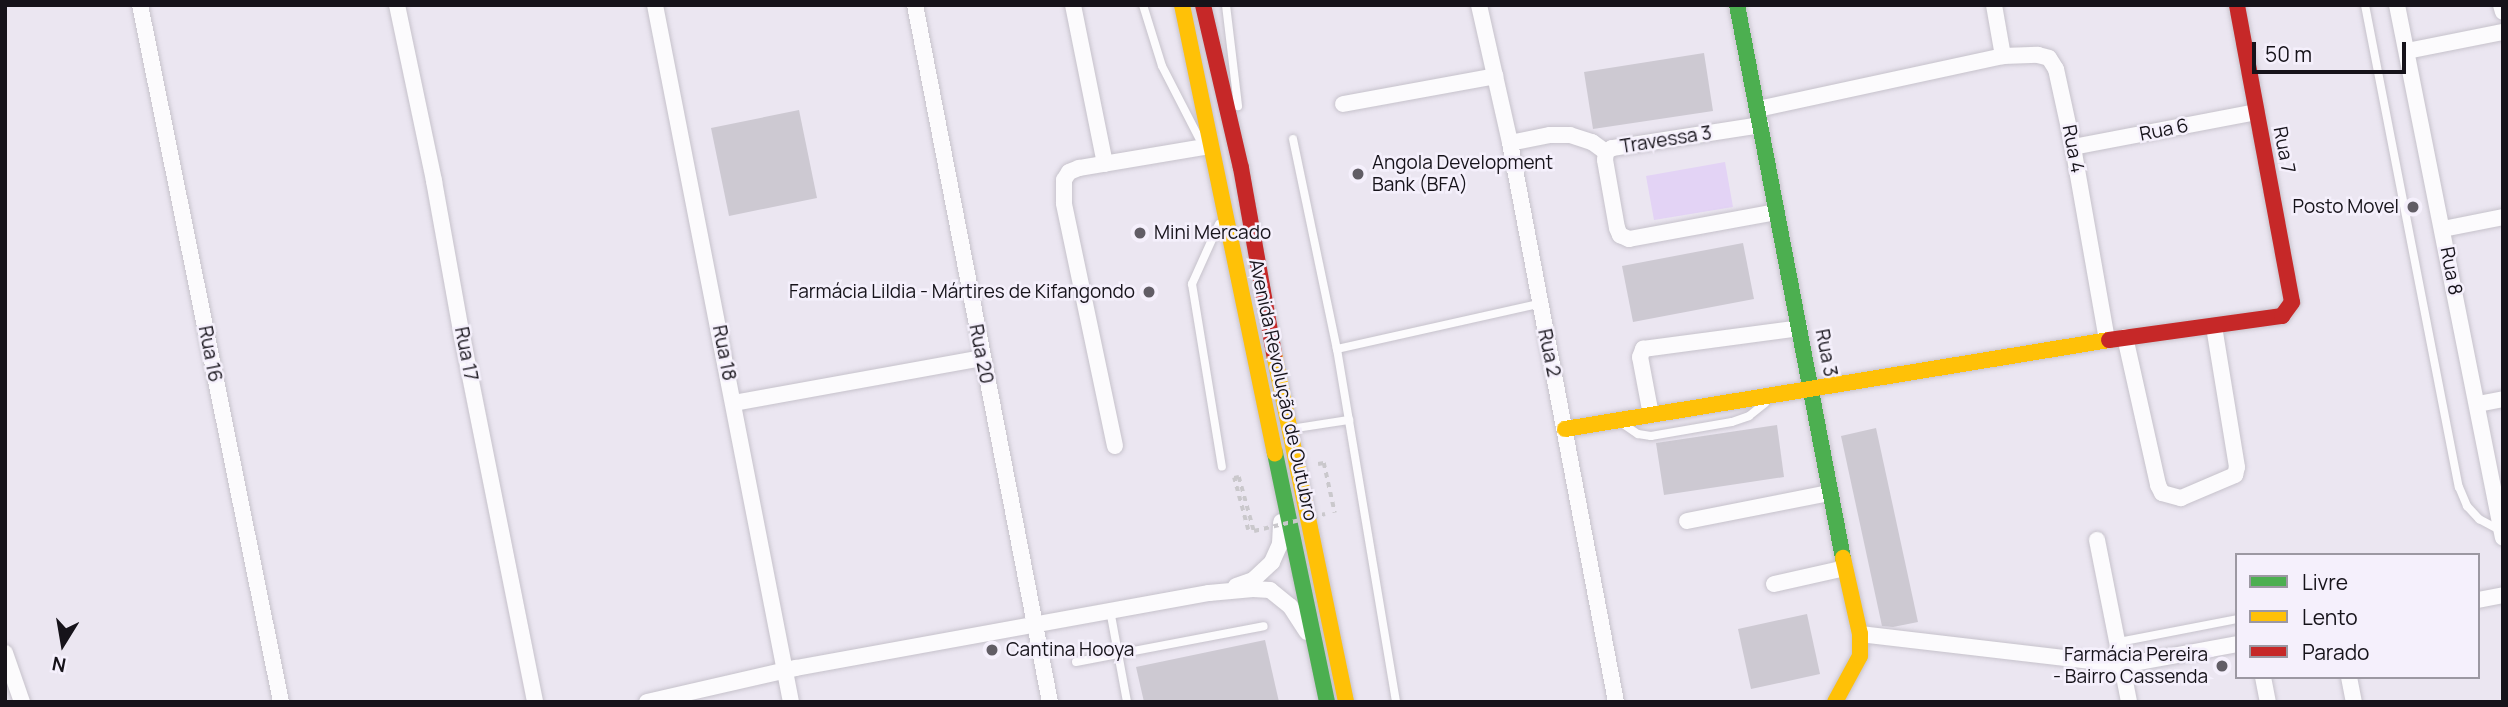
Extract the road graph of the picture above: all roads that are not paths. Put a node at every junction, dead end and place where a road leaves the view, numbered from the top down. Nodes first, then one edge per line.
1 (140, 5) edge
2 (397, 5) edge
3 (655, 5) edge
4 (915, 5) edge
5 (1073, 5) edge
6 (1143, 5) edge
7 (1169, 5) edge
8 (1182, 5) edge
9 (1203, 5) edge
10 (1226, 5) edge
11 (1479, 5) edge
12 (1737, 5) edge
13 (1994, 5) edge
14 (2237, 5) edge
15 (2365, 5) edge
16 (2397, 5) edge
17 (2501, 5) edge
18 (2503, 12) edge
19 (2503, 32) edge
20 (1191, 51) junction
21 (2407, 51) junction
22 (2003, 57) junction
23 (1495, 76) junction
24 (1343, 104) dead end
25 (2256, 112) junction
26 (1759, 117) junction
27 (1293, 139) dead end
28 (1510, 143) junction
29 (1204, 147) junction
30 (2073, 147) junction
31 (1606, 152) junction
32 (1105, 164) junction
33 (1241, 168) junction
34 (1218, 175) junction
35 (1226, 212) junction
36 (1776, 212) junction
37 (2503, 216) edge
38 (2443, 229) junction
39 (1538, 304) junction
40 (2214, 327) junction
41 (1800, 328) junction
42 (2125, 337) junction
43 (2107, 340) junction
44 (1338, 349) junction
45 (982, 358) junction
46 (1811, 389) junction
47 (1775, 395) junction
48 (2503, 399) edge
49 (734, 403) junction
50 (2477, 404) junction
51 (1651, 415) junction
52 (1349, 420) junction
53 (1618, 420) junction
54 (1287, 429) junction
55 (1565, 429) junction
56 (1115, 446) dead end
57 (1222, 467) dead end
58 (1828, 493) junction
59 (1283, 498) junction
60 (1687, 521) dead end
61 (2502, 535) edge
62 (2097, 540) dead end
63 (1845, 568) junction
64 (1774, 584) dead end
65 (1209, 593) junction
66 (2503, 595) edge
67 (2480, 600) edge
68 (1110, 610) junction
69 (2235, 619) edge
70 (1034, 623) junction
71 (1264, 626) dead end
72 (1860, 634) junction
73 (2119, 642) junction
74 (2235, 644) edge
75 (1316, 647) junction
76 (5, 653) edge
77 (1118, 654) junction
78 (1076, 662) dead end
79 (2123, 665) junction
80 (784, 670) junction
81 (2263, 679) edge
82 (2349, 679) edge
83 (22, 702) edge
84 (281, 702) edge
85 (535, 702) edge
86 (647, 702) edge
87 (790, 702) edge
88 (1050, 702) edge
89 (1127, 702) edge
90 (1327, 702) edge
91 (1346, 702) edge
92 (1396, 702) edge
93 (1616, 702) edge
94 (1835, 702) edge
95 (2129, 702) edge
96 (2268, 702) edge
97 (2354, 702) edge

1 - 84 street, Rua 16
2 - 85 street, Rua 17
3 - 49 street, Rua 18
4 - 45 street, Rua 20
5 - 32 street
6 - 29 lane
7 - 20 street
8 - 20 street, Avenida Revolução de Outubro
9 - 33 street, Avenida Revolução de Outubro
10 - 33 lane
11 - 23 street, Rua 2
12 - 26 street, Rua 3
13 - 22 street
14 - 25 street, Rua 7
15 - 61 lane
16 - 21 street, Rua 8
17 - 18 street
19 - 21 street
20 - 34 street, Avenida Revolução de Outubro
21 - 38 street, Rua 8
22 - 26 street, Travessa 3
22 - 30 street, Rua 4
23 - 24 street
23 - 28 street, Rua 2
25 - 30 street, Rua 6
25 - 40 street, Rua 7
26 - 31 street, Travessa 3
26 - 36 street, Rua 3
27 - 44 lane
28 - 31 street
28 - 39 street, Rua 2
29 - 32 street
29 - 34 lane
30 - 43 street, Rua 4
31 - 36 street, Travessa 3
32 - 56 street
33 - 54 street, Avenida Revolução de Outubro
34 - 35 street, Avenida Revolução de Outubro
35 - 57 lane
35 - 59 street, Avenida Revolução de Outubro
36 - 41 street, Rua 3
37 - 38 street
38 - 50 street, Rua 8
39 - 44 lane
39 - 55 street, Rua 2
40 - 42 street
40 - 42 street
41 - 46 street, Rua 3
41 - 51 street
42 - 43 street
43 - 46 street
44 - 52 lane
45 - 49 street
45 - 70 street, Rua 20
46 - 47 street
46 - 58 street, Rua 3
47 - 51 street
47 - 53 lane
48 - 50 street
49 - 80 street, Rua 18
50 - 61 street, Rua 8
51 - 53 street
52 - 54 lane
52 - 92 lane
53 - 55 street
54 - 91 street, Avenida Revolução de Outubro
55 - 93 street, Rua 2
58 - 60 street
58 - 63 street, Rua 3
59 - 65 street
59 - 75 street, Avenida Revolução de Outubro
62 - 73 street
63 - 64 street
63 - 72 street, Rua 3
65 - 68 street
65 - 75 street
66 - 67 street
68 - 70 street
68 - 77 lane
69 - 73 lane
70 - 80 street
70 - 88 street, Rua 20
71 - 77 lane
72 - 79 street
72 - 94 street, Rua 3
73 - 79 street
74 - 79 street
75 - 90 street, Avenida Revolução de Outubro
76 - 83 street
77 - 78 lane
77 - 89 lane
79 - 95 street
80 - 86 street
80 - 87 street, Rua 18
81 - 96 street
82 - 97 street

